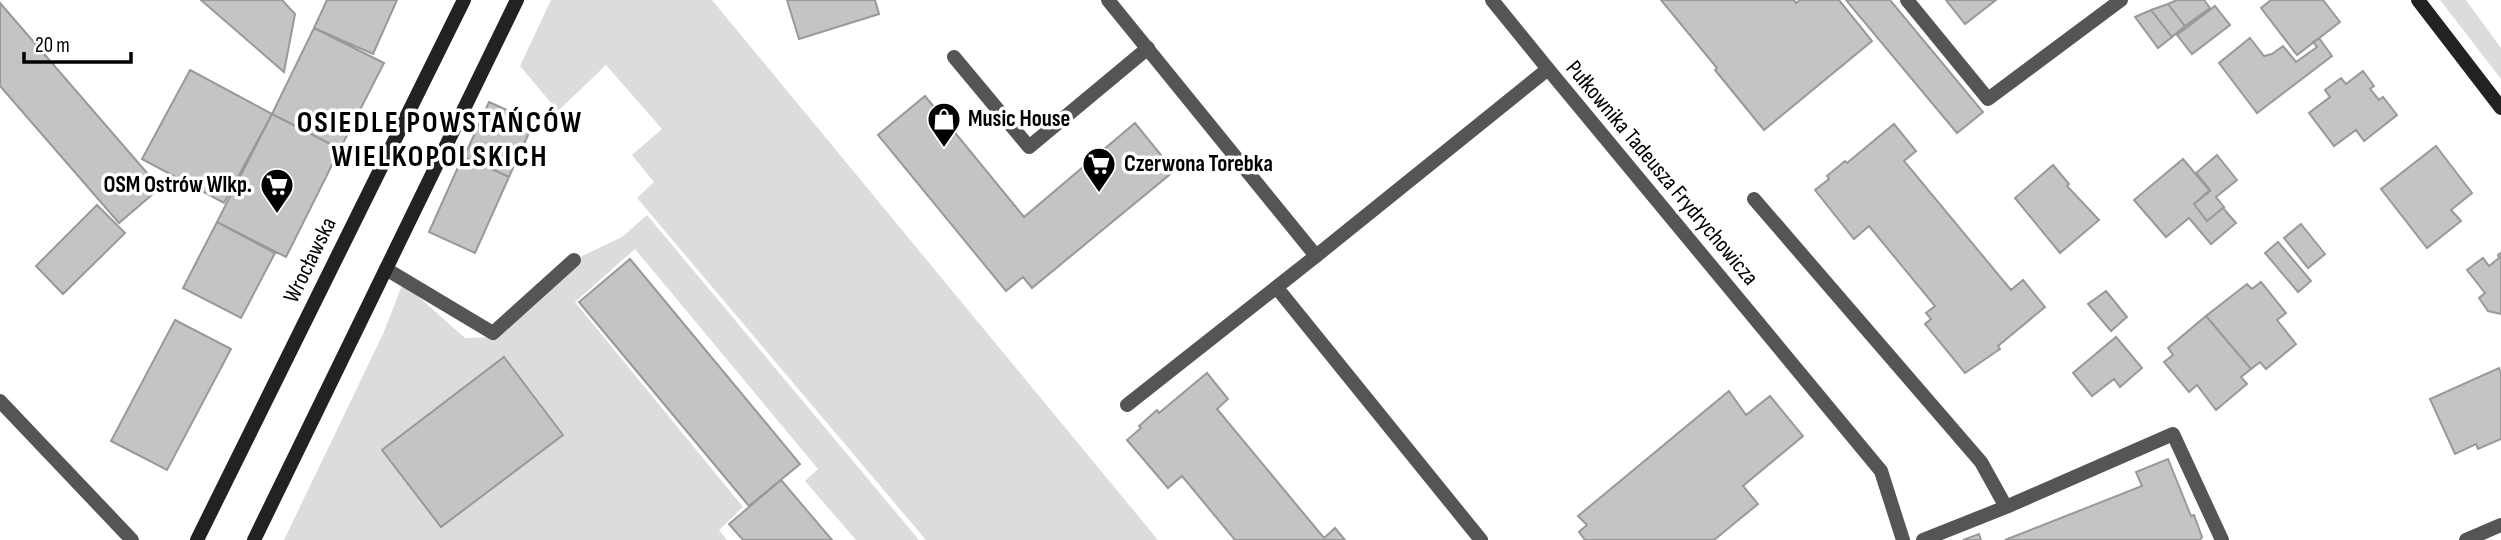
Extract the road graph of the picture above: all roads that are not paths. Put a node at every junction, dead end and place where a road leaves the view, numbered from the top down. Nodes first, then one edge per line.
1 (464, 0) edge
2 (517, 0) edge
3 (1108, 0) edge
4 (1492, 0) edge
5 (1907, 0) edge
6 (2121, 0) edge
7 (2418, 0) edge
8 (1148, 48) junction
9 (954, 57) dead end
10 (1548, 69) junction
11 (2501, 108) edge
12 (1754, 199) dead end
13 (1316, 256) junction
14 (575, 260) dead end
15 (386, 269) junction
16 (1277, 288) junction
17 (0, 401) edge
18 (1127, 405) dead end
19 (2006, 507) junction
20 (2501, 525) edge
21 (132, 540) edge
22 (197, 540) edge
23 (254, 540) edge
24 (1481, 540) edge
25 (1903, 540) edge
26 (1923, 540) edge
27 (2222, 540) edge
28 (2466, 540) edge

1 - 22 main road, Wrocławska
2 - 15 main road
3 - 8 street
4 - 10 street
5 - 6 street
7 - 11 main road
8 - 9 street
8 - 13 street
10 - 13 street, Pułkownika Tadeusza Frydrychowicza
10 - 25 street, Pułkownika Tadeusza Frydrychowicza
12 - 19 street
13 - 16 street, Pułkownika Tadeusza Frydrychowicza
14 - 15 street
15 - 23 main road
16 - 18 street, Pułkownika Tadeusza Frydrychowicza
16 - 24 street
17 - 21 street
19 - 26 street
19 - 27 street
20 - 28 street

